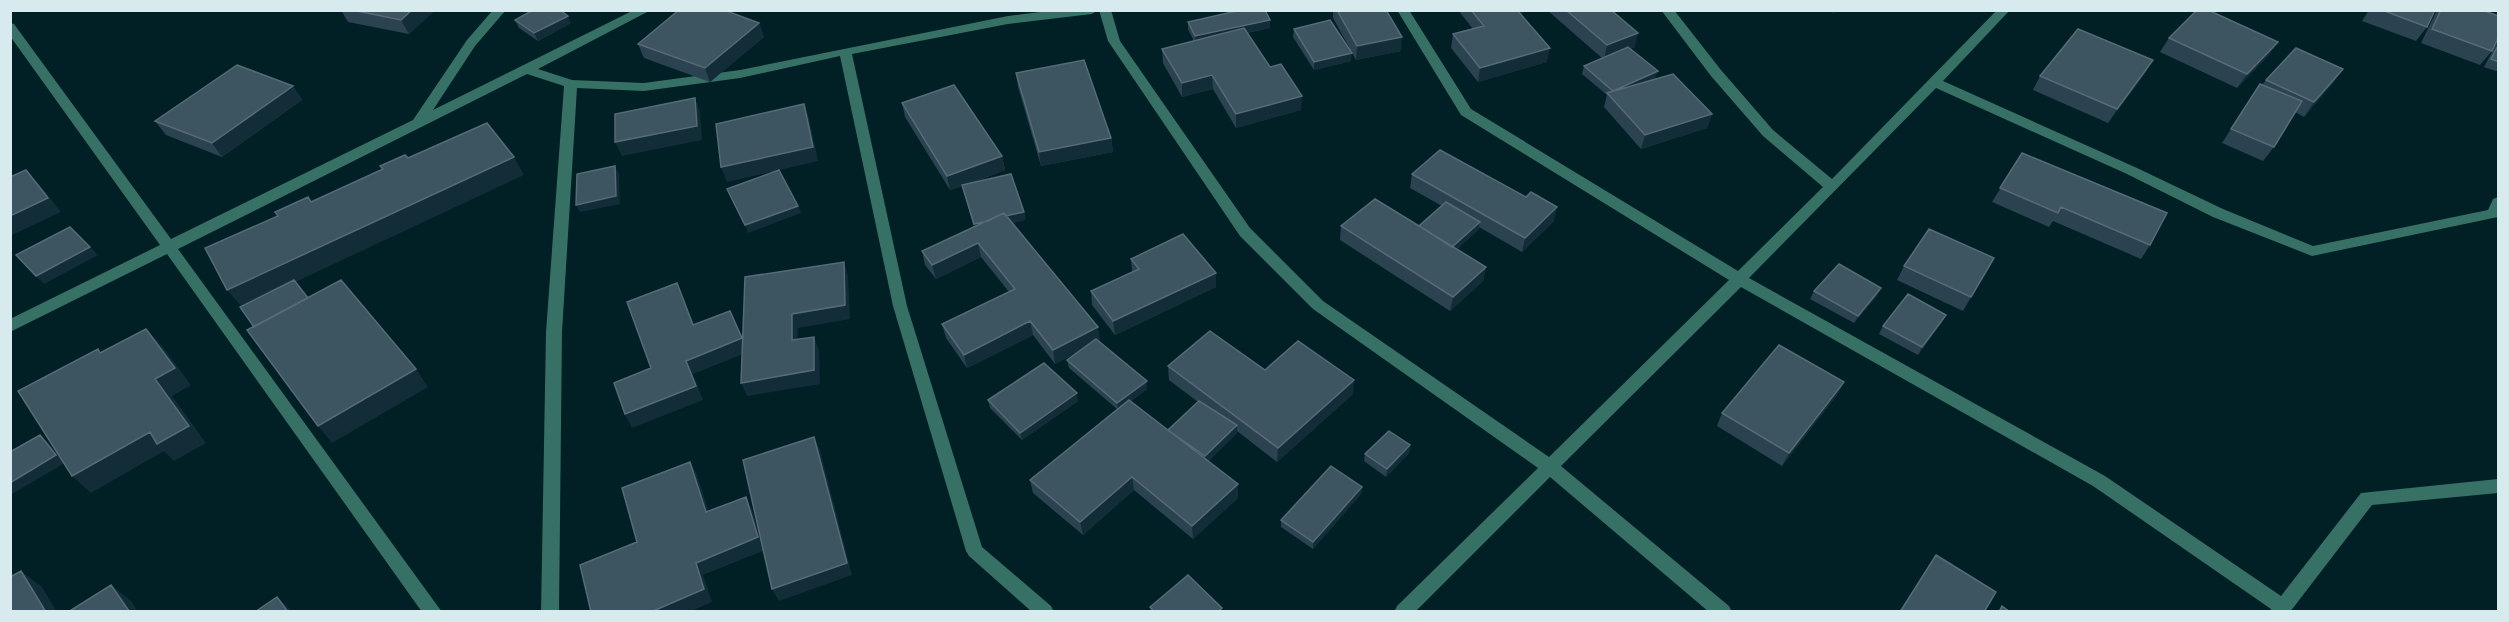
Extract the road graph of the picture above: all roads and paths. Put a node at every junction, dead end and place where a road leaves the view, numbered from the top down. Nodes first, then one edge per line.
1 (500, 10) edge
2 (645, 10) edge
3 (1092, 10) edge
4 (1104, 10) edge
5 (1403, 10) edge
6 (1667, 10) edge
7 (2004, 10) edge
8 (10, 27) edge
9 (845, 51) junction
10 (526, 69) junction
11 (1935, 82) junction
12 (571, 84) junction
13 (417, 124) junction
14 (1833, 187) junction
15 (2499, 202) edge
16 (168, 247) junction
17 (1739, 279) junction
18 (10, 326) edge
19 (1550, 467) junction
20 (2499, 486) edge
21 (2280, 609) edge
22 (433, 612) edge
23 (550, 612) edge
24 (1045, 612) edge
25 (1403, 612) edge
26 (1723, 612) edge

1 - 13 street
2 - 10 street
3 - 9 street
4 - 19 street
5 - 17 street
6 - 14 street
7 - 11 street
8 - 16 street
9 - 12 street
9 - 24 street
10 - 12 street
10 - 13 street
11 - 14 street
11 - 15 street
12 - 23 street
13 - 16 street
14 - 17 street
16 - 18 street
16 - 22 street
17 - 19 street
17 - 21 street
19 - 25 street
19 - 26 street
20 - 21 street

